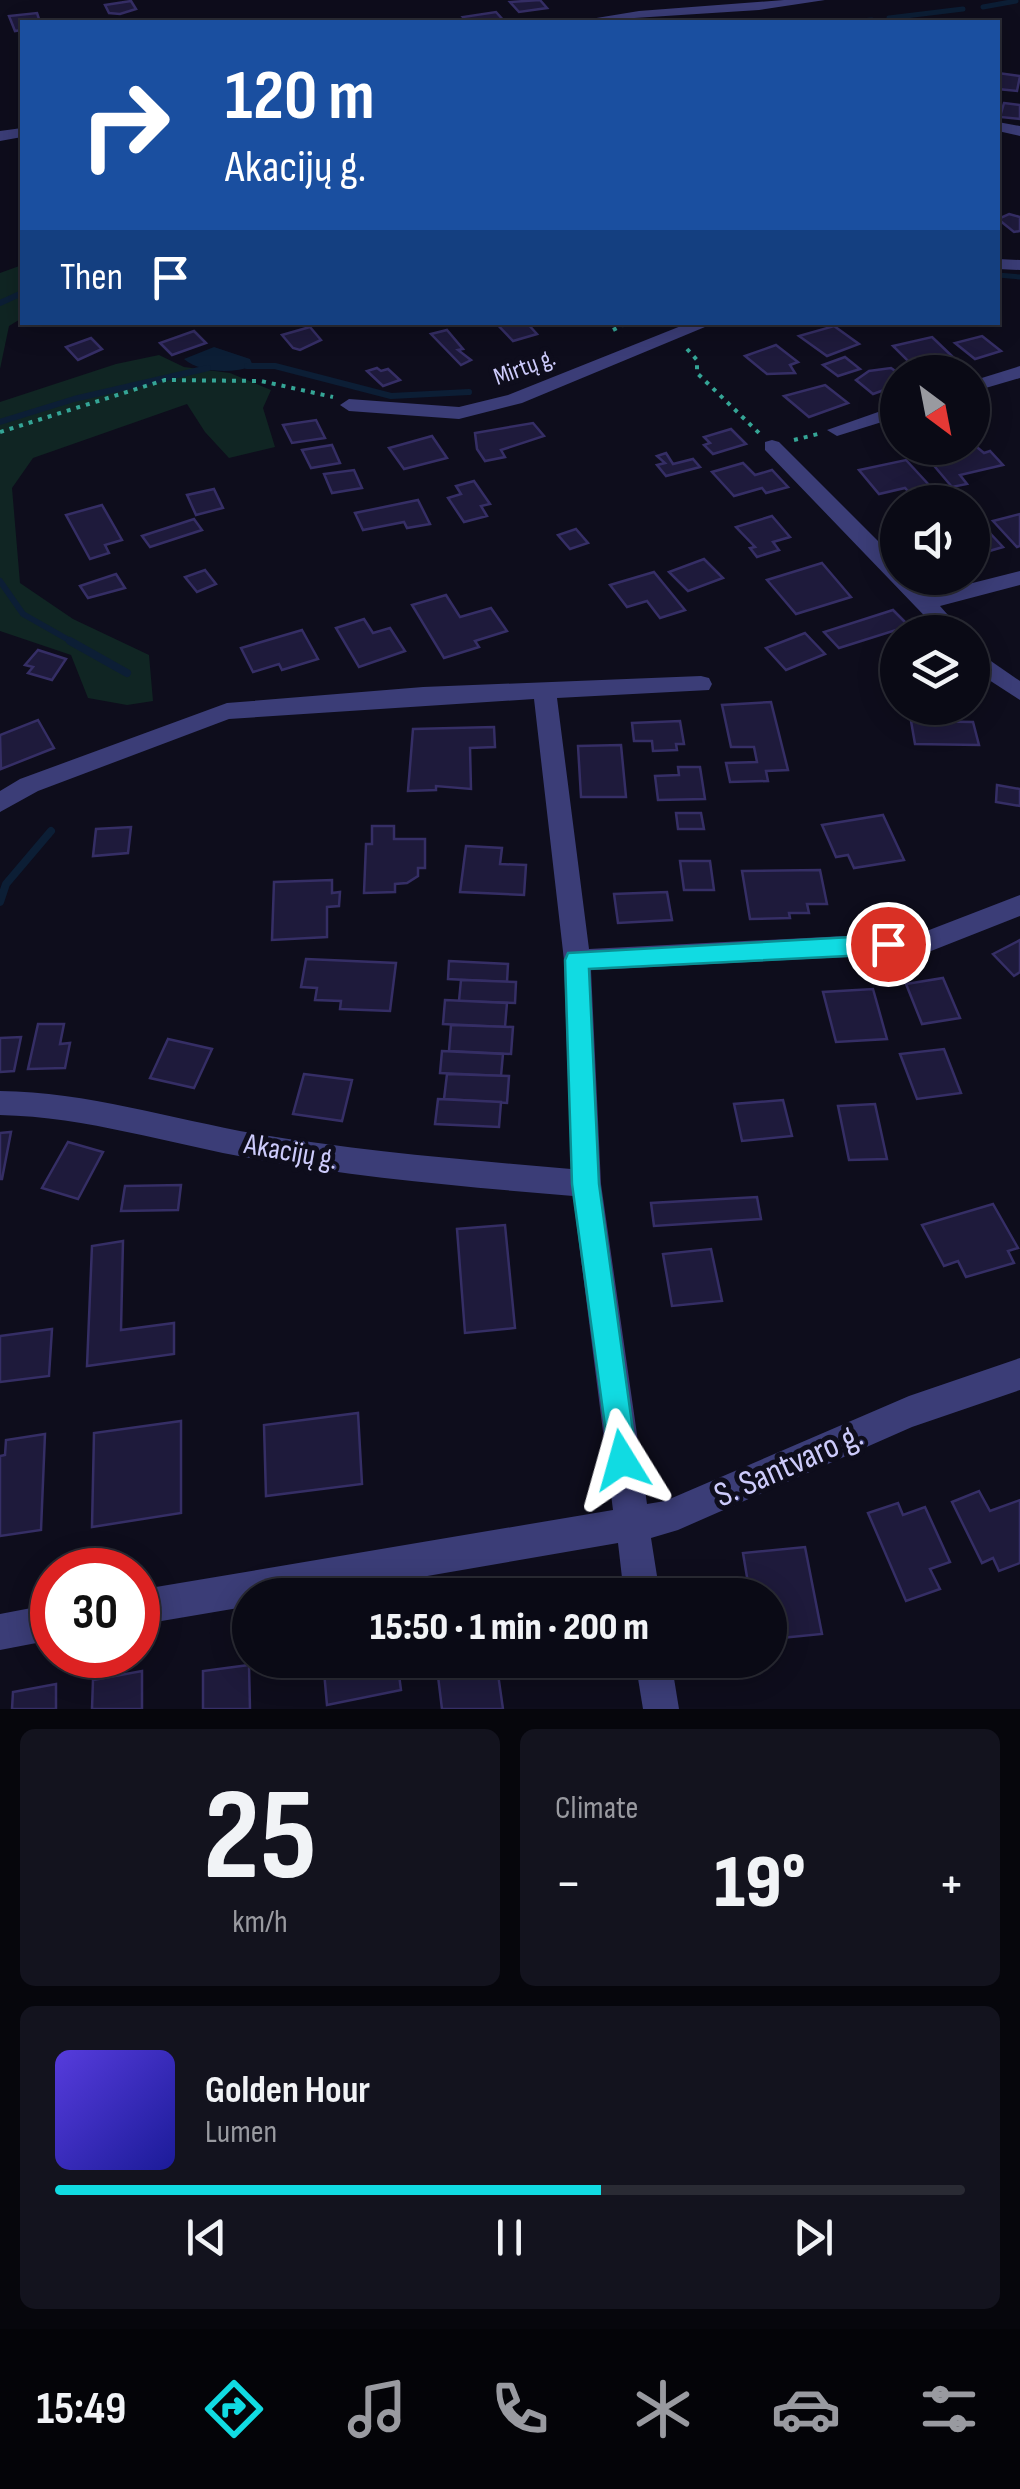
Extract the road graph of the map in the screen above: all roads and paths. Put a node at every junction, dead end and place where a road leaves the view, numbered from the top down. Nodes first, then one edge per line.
1 (708, 0) edge
2 (818, 0) edge
3 (720, 11) junction
4 (591, 20) edge
5 (622, 325) edge
6 (701, 325) edge
7 (613, 330) dead end
8 (674, 336) junction
9 (1020, 372) edge
10 (990, 381) edge
11 (349, 405) joint
12 (880, 417) edge
13 (838, 430) joint
14 (0, 432) edge
15 (772, 446) junction
16 (880, 557) edge
17 (1020, 578) edge
18 (919, 595) edge
19 (926, 602) junction
20 (937, 615) edge
21 (990, 672) edge
22 (701, 684) dead end
23 (545, 692) junction
24 (1020, 692) edge
25 (0, 804) edge
26 (1020, 905) edge
27 (577, 960) junction
28 (0, 1102) edge
29 (586, 1184) junction
30 (1020, 1374) edge
31 (630, 1523) junction
32 (639, 1578) edge
33 (160, 1604) edge
34 (30, 1626) edge
35 (0, 1632) edge
36 (656, 1678) edge
37 (661, 1709) edge

1 - 3 street
2 - 3 street
3 - 4 street
5 - 7 path
6 - 8 street, Mirtų g.
8 - 11 street, Mirtų g.
8 - 15 path
9 - 10 street
11 - 14 path
12 - 13 street
13 - 15 path
15 - 16 street
17 - 19 street
18 - 19 street
19 - 20 street
21 - 24 street
22 - 23 street
23 - 25 street
23 - 27 street
26 - 27 street
27 - 29 street
28 - 29 street, Akacijų g.
29 - 31 street
30 - 31 street, S. Santvaro g.
31 - 32 street
31 - 33 street, S. Santvaro g.
34 - 35 street
36 - 37 street

